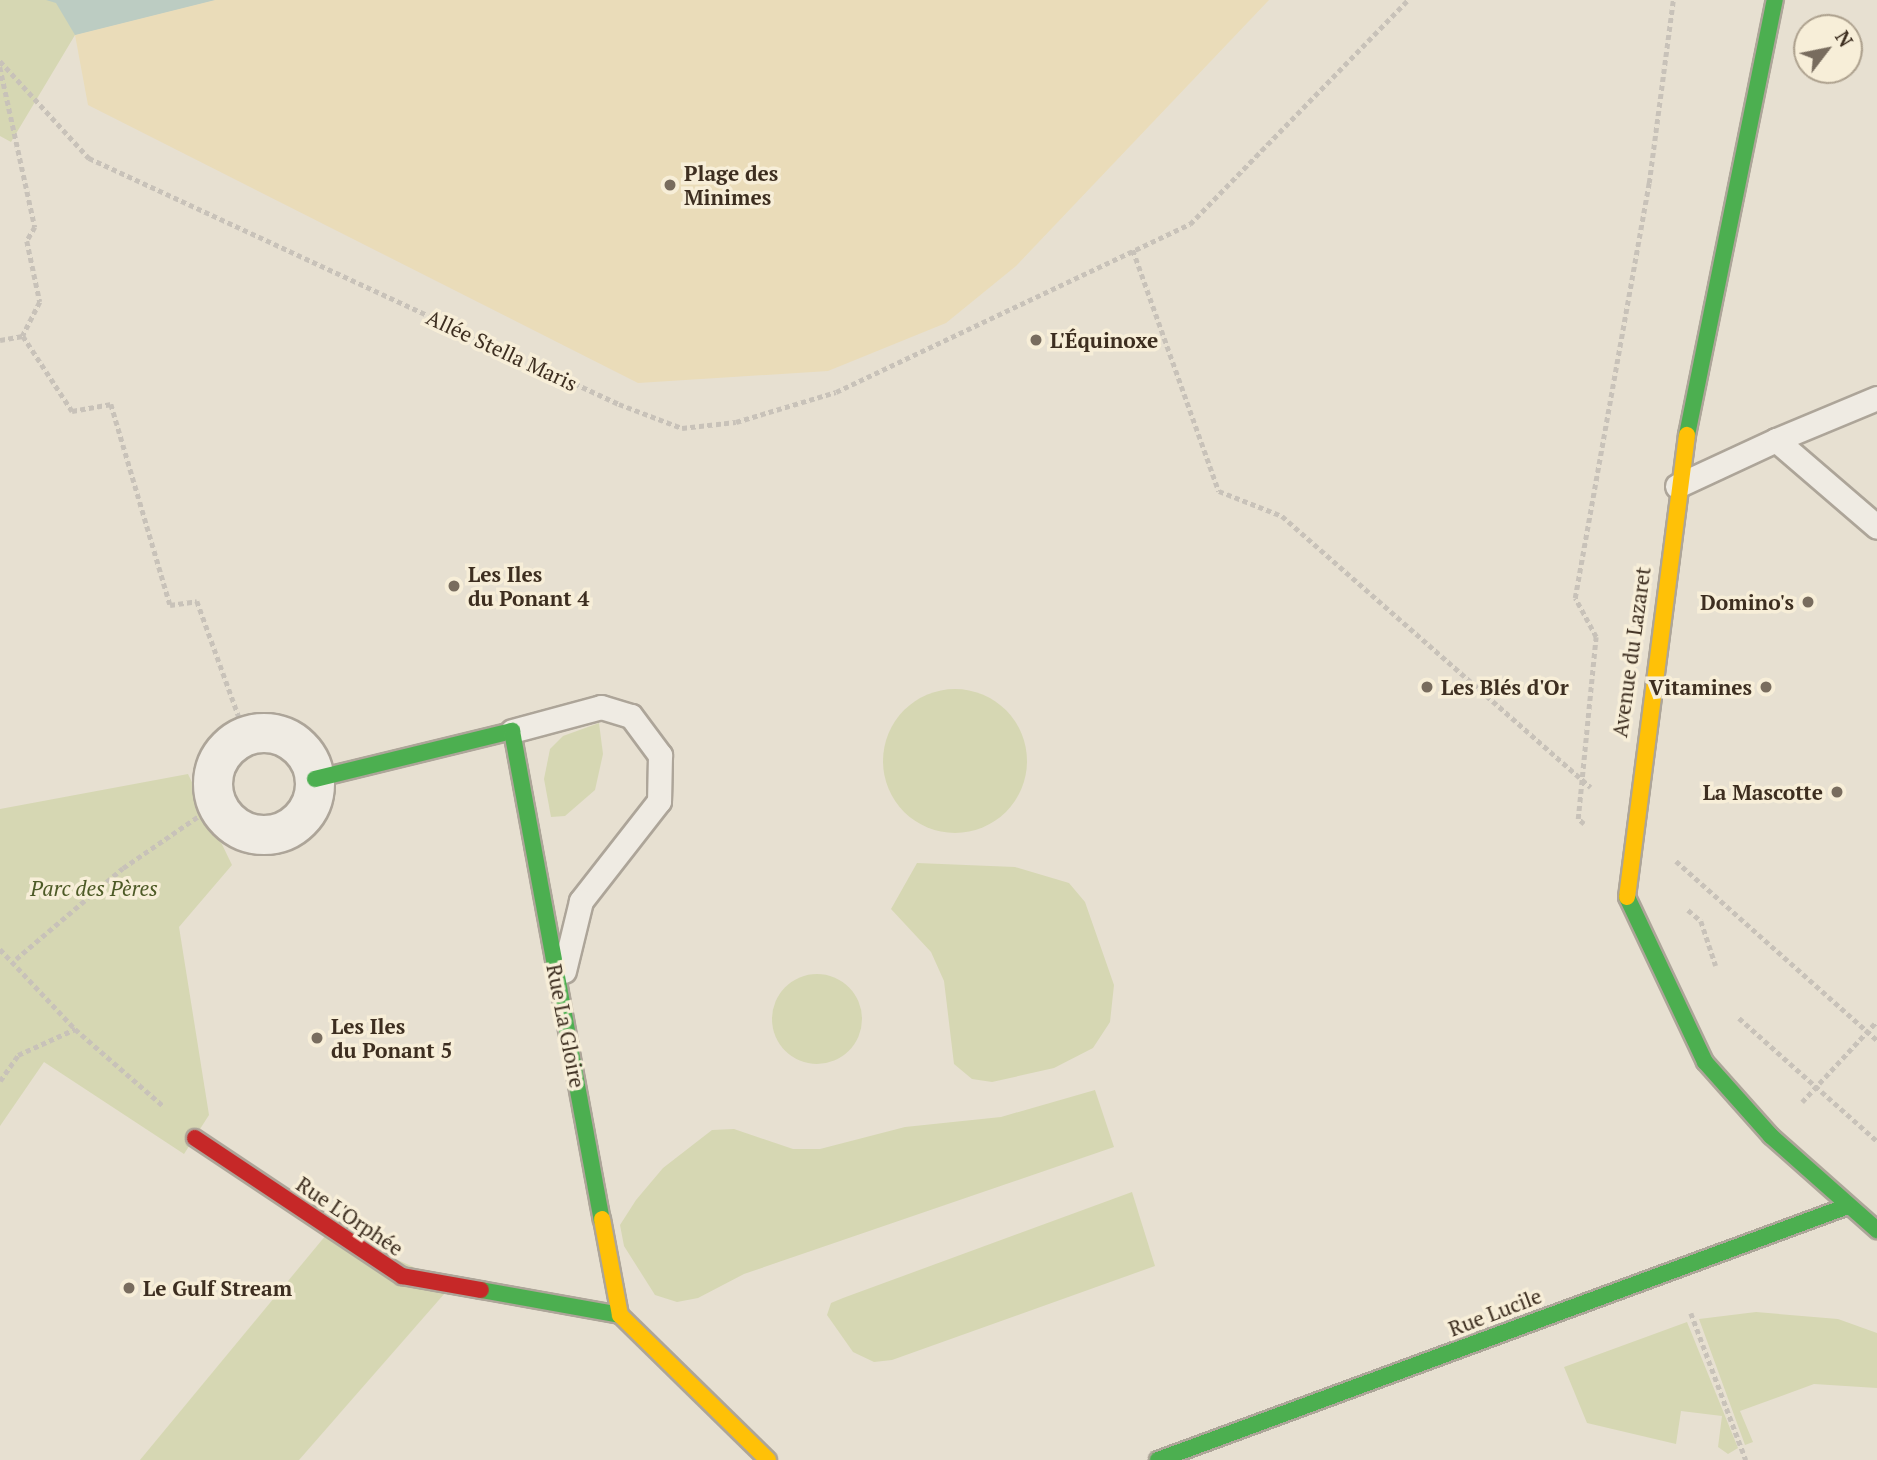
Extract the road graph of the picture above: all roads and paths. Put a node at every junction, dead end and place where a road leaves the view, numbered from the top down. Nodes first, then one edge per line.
1 (1408, 0) edge
2 (1775, 0) edge
3 (0, 61) edge
4 (0, 67) edge
5 (1133, 250) junction
6 (23, 336) junction
7 (0, 340) edge
8 (1877, 398) edge
9 (1776, 440) junction
10 (1677, 486) junction
11 (1877, 527) edge
12 (512, 731) junction
13 (246, 736) junction
14 (315, 779) junction
15 (216, 804) junction
16 (1631, 821) junction
17 (0, 949) edge
18 (16, 959) junction
19 (559, 991) junction
20 (1877, 1021) edge
21 (75, 1029) junction
22 (1868, 1032) junction
23 (1877, 1040) edge
24 (0, 1081) edge
25 (1771, 1136) junction
26 (195, 1138) joint
27 (1848, 1206) junction
28 (1877, 1230) edge
29 (1674, 1266) junction
30 (620, 1315) junction
31 (768, 1460) edge
32 (1158, 1460) edge
33 (1746, 1460) edge

1 - 5 path, Allée Stella Maris
2 - 10 street, Avenue du Lazaret
3 - 5 path, Allée Stella Maris
4 - 6 path
5 - 16 path
6 - 7 path
6 - 13 path
8 - 9 lane
9 - 10 lane
9 - 11 lane
10 - 16 street, Avenue du Lazaret
12 - 14 street
12 - 19 street, Rue La Gloire
12 - 19 lane
13 - 14 street
13 - 15 street
14 - 15 street
15 - 18 path
16 - 22 path
16 - 25 street, Avenue du Lazaret
17 - 18 path
18 - 21 path
19 - 30 street, Rue La Gloire
20 - 22 path
21 - 24 path
21 - 26 path
22 - 23 path
22 - 25 path
25 - 27 street, Avenue du Lazaret
26 - 30 street, Rue L'Orphée
27 - 28 street, Avenue du Lazaret
27 - 29 street, Rue Lucile
29 - 32 street, Rue Lucile
29 - 33 path
30 - 31 street

